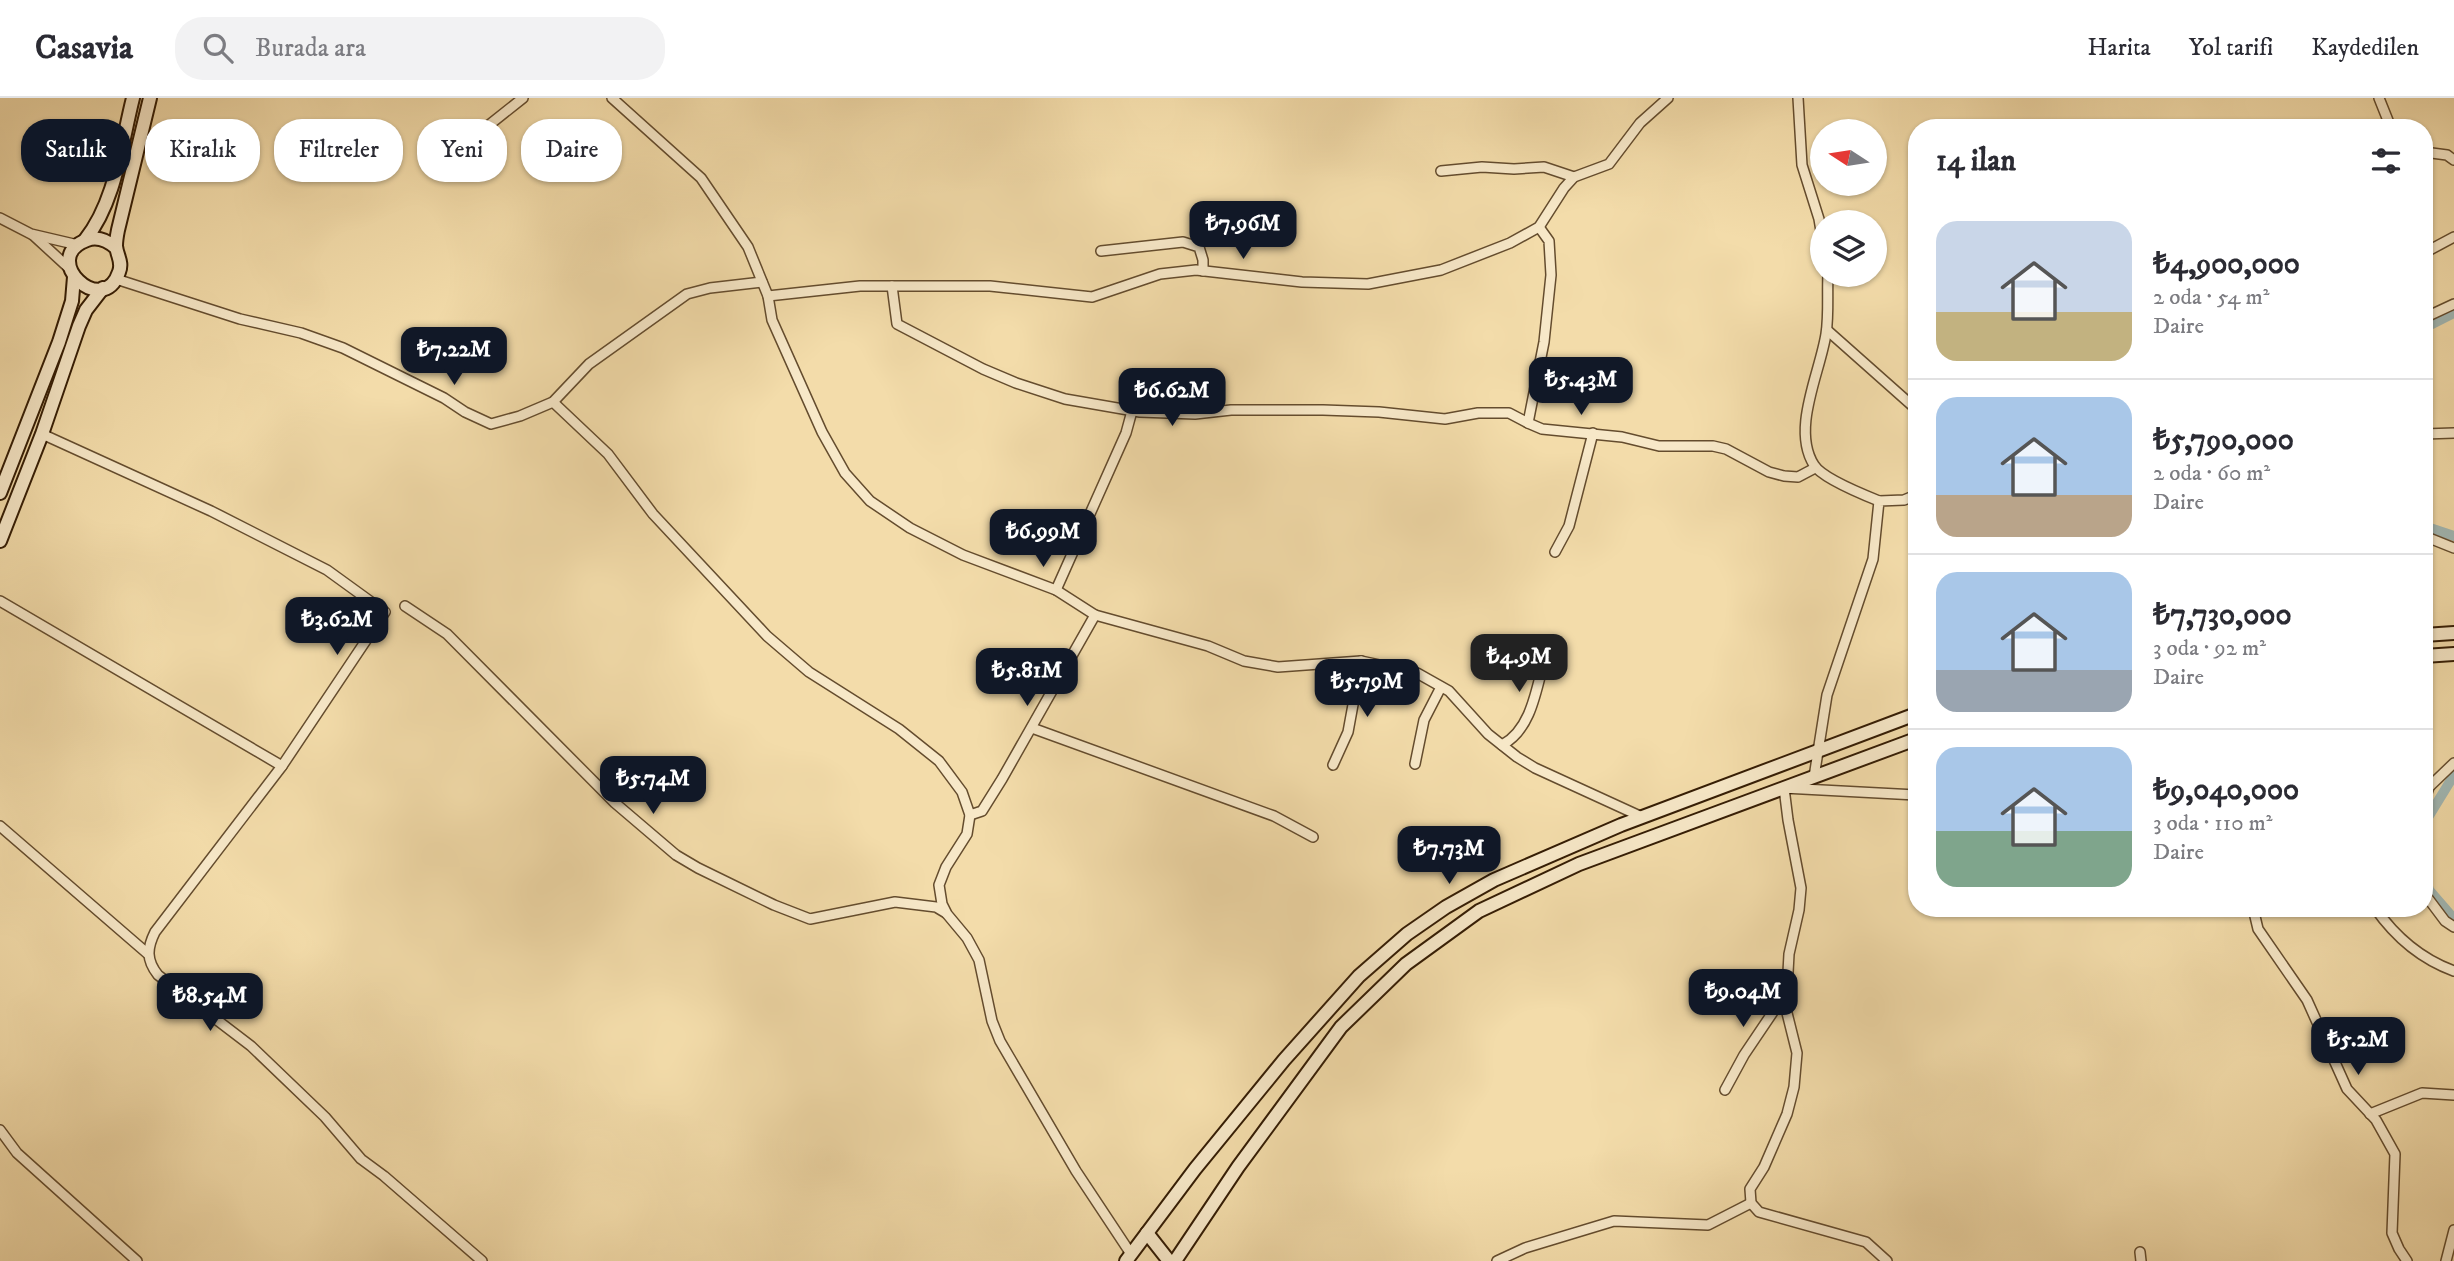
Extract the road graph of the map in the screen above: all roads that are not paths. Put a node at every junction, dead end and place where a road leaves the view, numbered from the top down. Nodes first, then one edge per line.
1 (133, 98) edge
2 (150, 98) edge
3 (523, 98) edge
4 (612, 98) edge
5 (1668, 98) edge
6 (1798, 98) edge
7 (2379, 98) edge
8 (497, 119) edge
9 (2387, 119) edge
10 (2433, 153) edge
11 (2454, 160) edge
12 (1441, 171) dead end
13 (1574, 177) junction
14 (1816, 210) edge
15 (0, 218) edge
16 (1539, 227) junction
17 (31, 234) junction
18 (2454, 237) edge
19 (82, 243) junction
20 (116, 248) junction
21 (2433, 248) edge
22 (1101, 251) dead end
23 (1203, 271) junction
24 (72, 273) junction
25 (116, 279) junction
26 (762, 282) junction
27 (892, 286) junction
28 (1828, 287) edge
29 (103, 288) junction
30 (768, 296) junction
31 (2454, 304) edge
32 (2433, 314) edge
33 (1827, 330) junction
34 (553, 401) junction
35 (1908, 402) edge
36 (1132, 411) junction
37 (1528, 423) junction
38 (1593, 433) junction
39 (2454, 433) edge
40 (42, 434) junction
41 (2433, 434) edge
42 (1815, 468) junction
43 (0, 493) edge
44 (1908, 498) edge
45 (1880, 501) junction
46 (2433, 540) edge
47 (0, 541) edge
48 (2454, 548) edge
49 (1555, 552) dead end
50 (1056, 590) junction
51 (0, 601) edge
52 (405, 606) dead end
53 (1095, 615) junction
54 (2454, 633) edge
55 (2433, 634) edge
56 (1546, 653) dead end
57 (2454, 654) edge
58 (2433, 655) edge
59 (1361, 661) junction
60 (1441, 687) junction
61 (1908, 717) edge
62 (1032, 728) junction
63 (1908, 742) edge
64 (1502, 745) junction
65 (1816, 753) junction
66 (2454, 763) edge
67 (1415, 764) dead end
68 (1333, 765) dead end
69 (282, 766) junction
70 (1814, 777) junction
71 (2433, 782) edge
72 (1784, 788) junction
73 (1908, 795) edge
74 (970, 816) junction
75 (1642, 817) junction
76 (0, 826) edge
77 (1313, 837) dead end
78 (2433, 905) edge
79 (947, 914) junction
80 (2255, 917) edge
81 (2383, 917) edge
82 (2454, 927) edge
83 (148, 954) junction
84 (2454, 971) edge
85 (1786, 1009) junction
86 (1725, 1090) dead end
87 (2454, 1095) edge
88 (2370, 1114) junction
89 (0, 1130) edge
90 (1751, 1203) junction
91 (2454, 1230) edge
92 (1147, 1233) junction
93 (1129, 1257) edge
94 (136, 1261) edge
95 (482, 1261) edge
96 (1169, 1261) edge
97 (1175, 1261) edge
98 (1497, 1261) edge
99 (1887, 1261) edge
100 (2407, 1261) edge
101 (2446, 1261) edge

1 - 19 main road
2 - 20 main road
3 - 8 street
4 - 26 street
5 - 13 street
6 - 14 street
7 - 9 street
10 - 11 street
12 - 13 street
13 - 16 street
15 - 17 street
16 - 23 street
16 - 37 street
17 - 19 street
17 - 24 street
18 - 21 street
19 - 20 main road
19 - 24 main road
20 - 25 main road
22 - 23 street
23 - 27 street
24 - 29 main road
24 - 43 main road
25 - 29 main road
25 - 34 street
26 - 30 street
26 - 34 street
27 - 30 street
27 - 36 street
28 - 33 street
29 - 40 main road
30 - 50 street
31 - 32 street
33 - 35 street
33 - 42 street
34 - 74 street
36 - 37 street
36 - 50 street
37 - 38 street
38 - 42 street
38 - 49 street
39 - 41 street
40 - 47 main road
40 - 69 street
42 - 45 street
44 - 45 street
45 - 65 street
46 - 48 street
50 - 53 street
51 - 69 street
52 - 79 street
53 - 59 street
53 - 62 street
54 - 55 main road
56 - 64 street
57 - 58 main road
59 - 60 street
59 - 68 street
60 - 64 street
60 - 67 street
61 - 65 main road
62 - 74 street
62 - 77 street
63 - 70 main road
64 - 75 street
65 - 70 street
65 - 75 main road
66 - 71 street
69 - 83 street
70 - 72 main road
72 - 73 street
72 - 85 street
72 - 97 main road
74 - 79 street
75 - 92 main road
76 - 83 street
78 - 82 street
79 - 93 street
80 - 88 street
81 - 84 street
83 - 95 street
85 - 86 street
85 - 90 street
87 - 88 street
88 - 100 street
89 - 94 street
90 - 98 street
90 - 99 street
91 - 101 street
92 - 93 main road
92 - 96 main road

